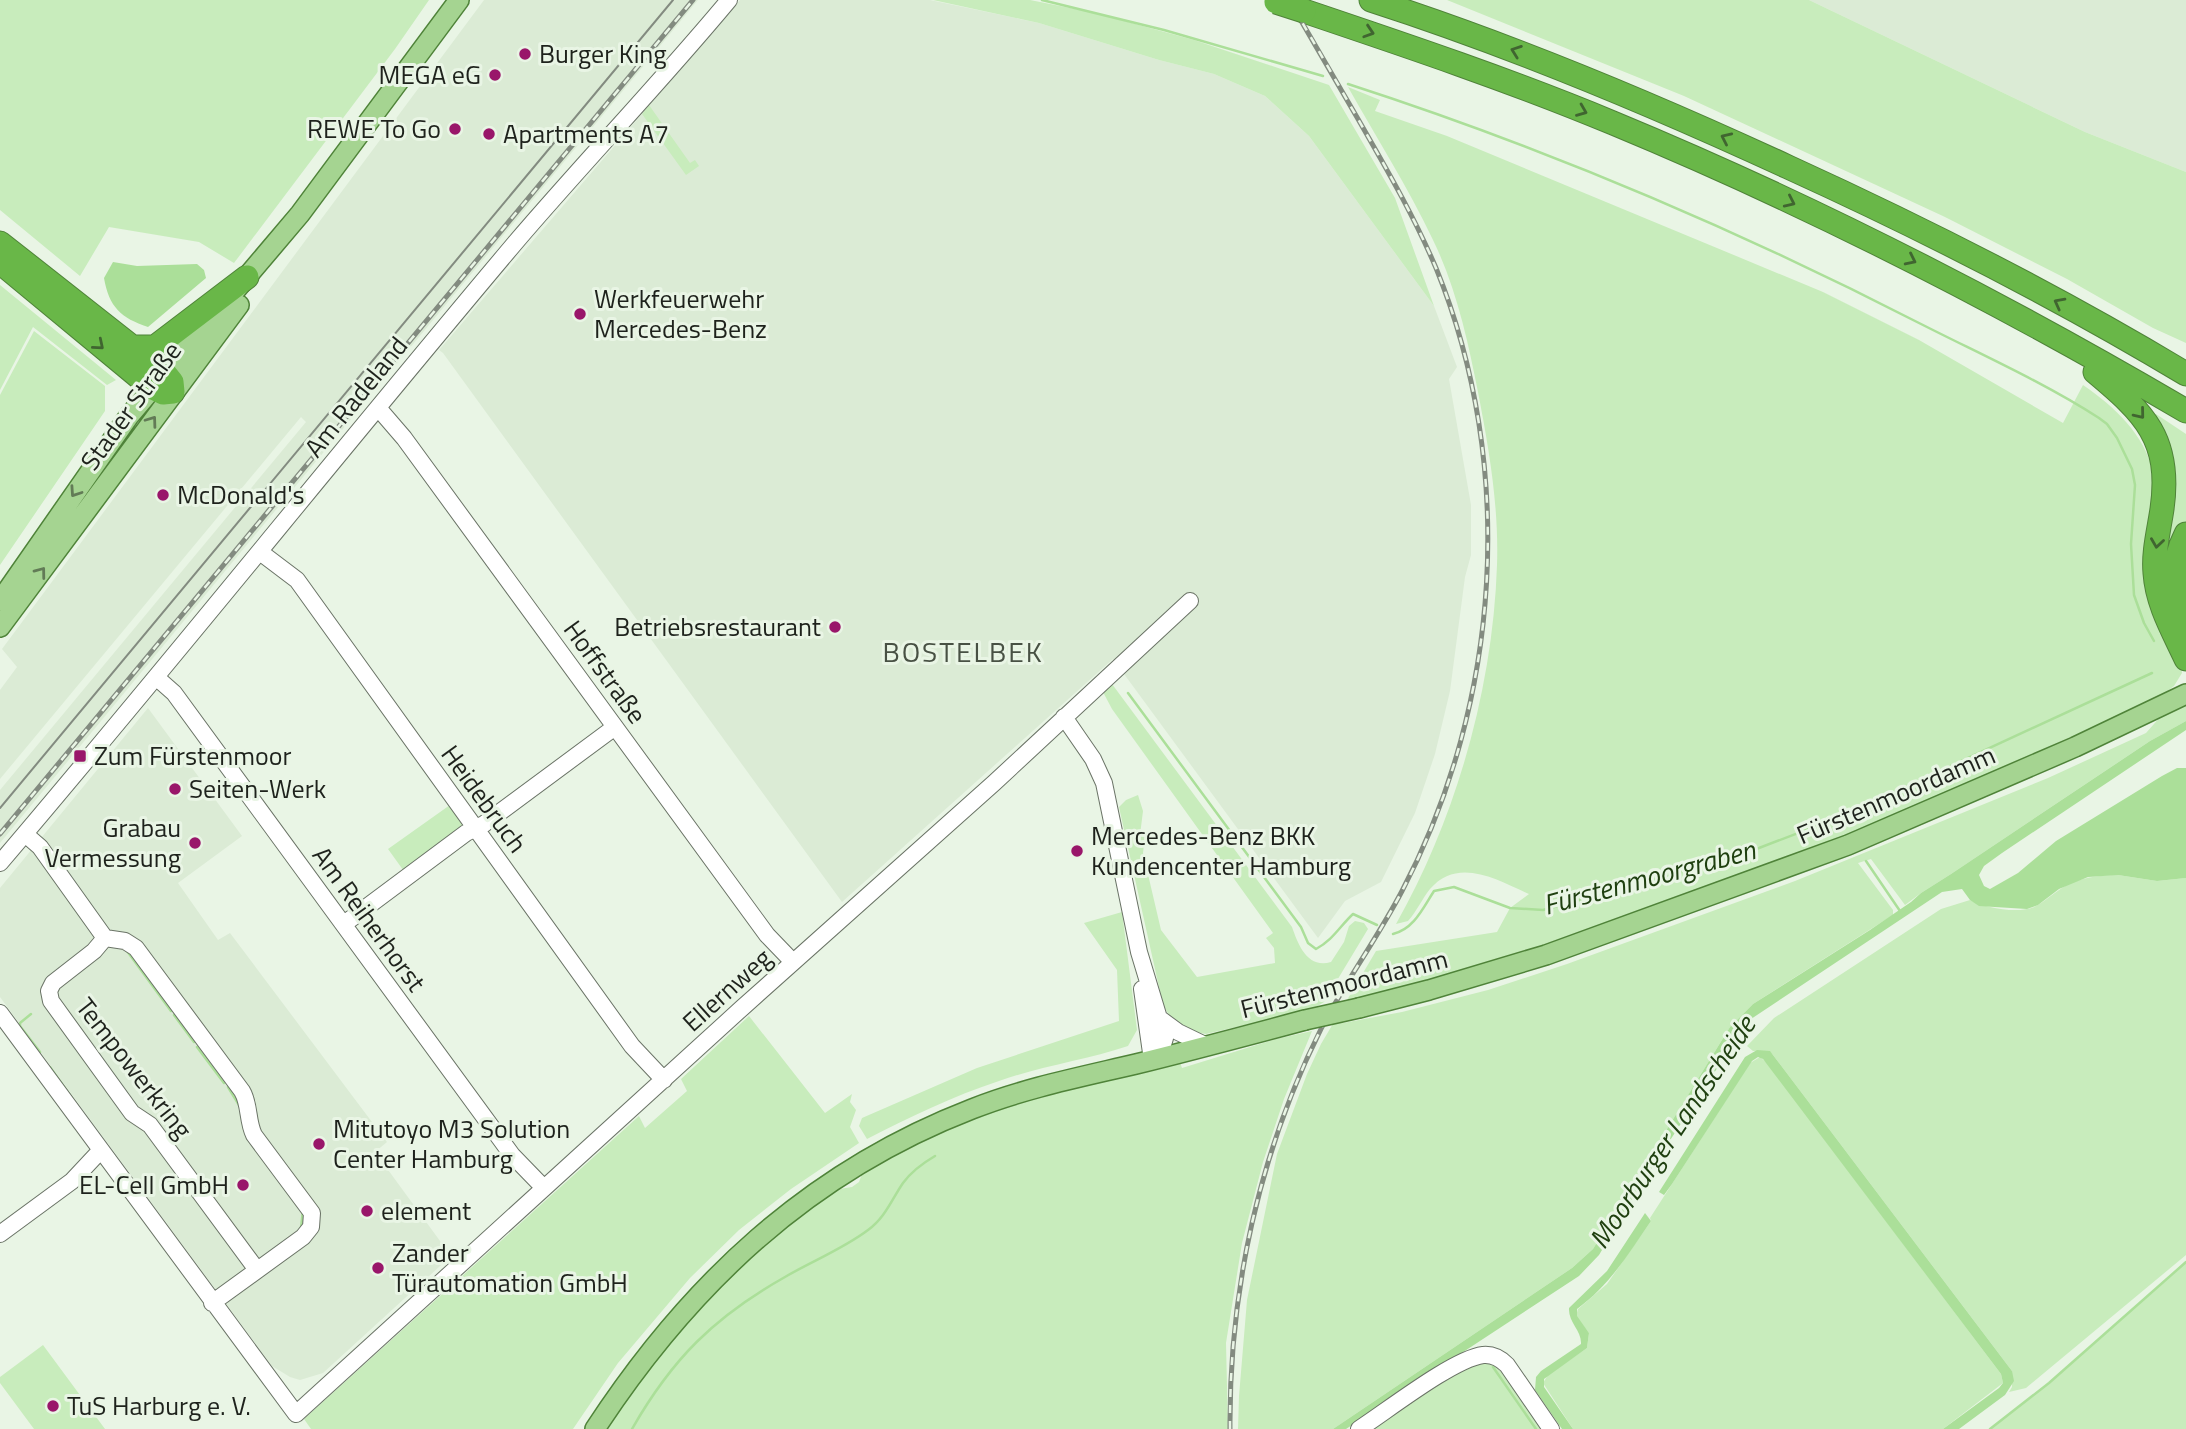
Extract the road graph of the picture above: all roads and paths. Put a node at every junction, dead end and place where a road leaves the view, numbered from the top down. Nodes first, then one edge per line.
1 (459, 0) edge
2 (729, 0) edge
3 (1371, 0) edge
4 (1273, 1) edge
5 (300, 214) junction
6 (0, 243) edge
7 (0, 262) edge
8 (247, 277) junction
9 (133, 347) junction
10 (2075, 348) junction
11 (2182, 370) edge
12 (163, 384) junction
13 (379, 409) junction
14 (2186, 411) edge
15 (2186, 534) edge
16 (260, 552) junction
17 (0, 601) edge
18 (1190, 601) dead end
19 (2186, 624) edge
20 (0, 627) edge
21 (2186, 659) edge
22 (157, 678) junction
23 (2186, 694) edge
24 (1064, 717) junction
25 (615, 727) junction
26 (474, 828) junction
27 (25, 834) junction
28 (0, 863) edge
29 (344, 924) junction
30 (105, 938) junction
31 (1139, 952) junction
32 (793, 962) junction
33 (0, 1013) edge
34 (1159, 1018) junction
35 (1207, 1046) junction
36 (1152, 1060) junction
37 (664, 1080) junction
38 (101, 1150) junction
39 (544, 1188) junction
40 (0, 1234) edge
41 (257, 1270) junction
42 (212, 1303) junction
43 (595, 1429) edge
44 (1359, 1429) edge
45 (1552, 1429) edge

1 - 5 main road, Stader Straße
2 - 13 street, Am Radeland
11 -> 3 highway
4 -> 10 highway, bridge
5 - 8 main road, Stader Straße
5 - 12 main road, Stader Straße
6 - 9 highway
7 -> 12 highway
8 - 9 highway
8 - 12 main road, Stader Straße
9 - 12 highway
10 - 14 highway
10 -> 21 highway
12 -> 17 main road, Stader Straße
20 -> 12 main road, Stader Straße
13 - 16 street, Am Radeland
13 - 25 street, Hoffstraße
15 - 19 highway
16 - 22 street, Am Radeland
16 - 26 street, Heidebruch
18 - 24 street, Ellernweg
22 - 27 street, Am Radeland
22 - 29 street, Am Reiherhorst
23 - 35 main road, Fürstenmoordamm, bridge
24 - 31 street
24 - 32 street, Ellernweg
25 - 26 street
25 - 32 street, Hoffstraße
26 - 29 street
26 - 37 street, Heidebruch
27 - 28 street, Am Radeland
27 - 30 street
29 - 39 street, Am Reiherhorst
30 - 41 street, Tempowerkring
30 - 41 street
31 - 34 street
31 - 36 street
32 - 37 street, Ellernweg
33 - 38 street
34 - 35 street
34 - 36 street
35 - 36 main road, Fürstenmoordamm
36 - 43 main road, Fürstenmoordamm
37 - 39 street, Ellernweg
38 - 40 street
38 - 42 street
39 - 42 street, Ellernweg
41 - 42 street
44 - 45 street

